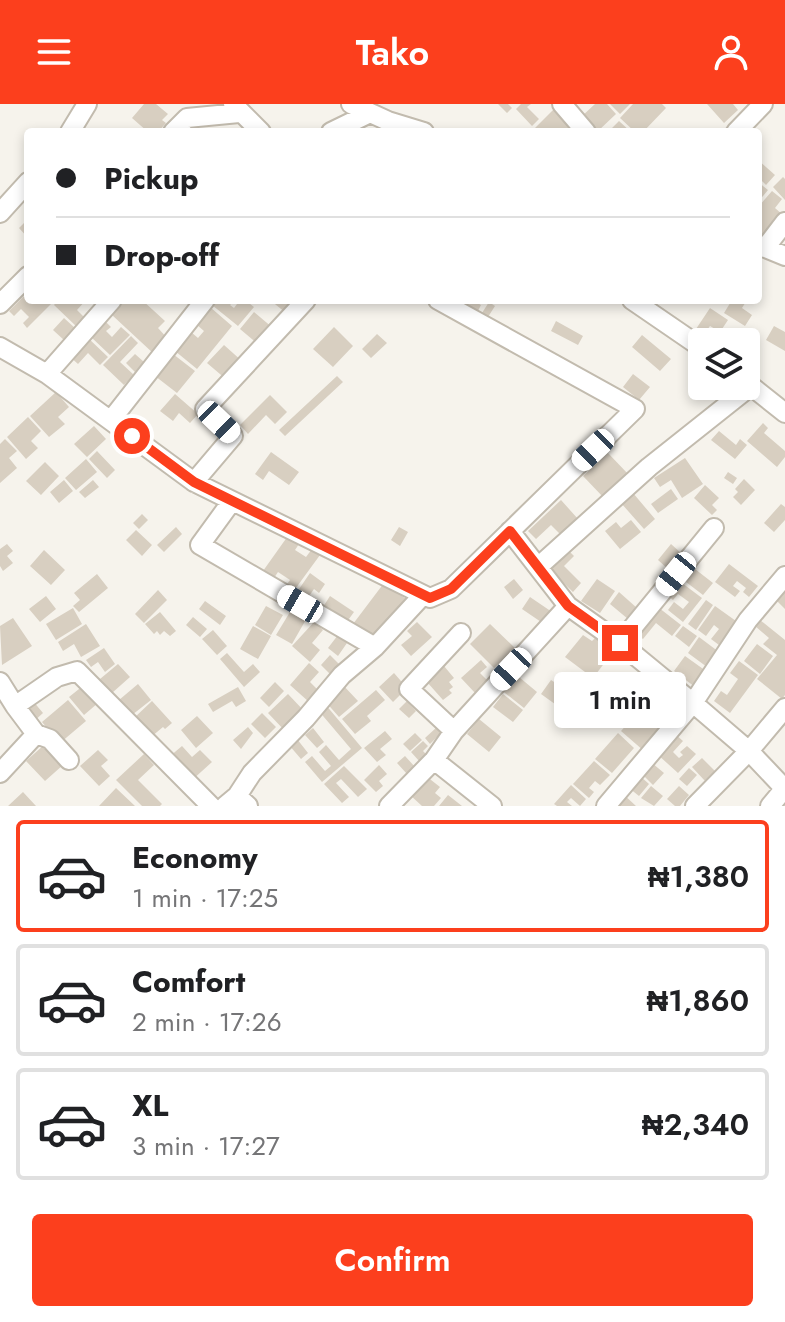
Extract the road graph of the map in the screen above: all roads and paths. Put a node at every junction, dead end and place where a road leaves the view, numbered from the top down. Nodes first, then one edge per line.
1 (87, 104) edge
2 (351, 104) edge
3 (562, 104) edge
4 (763, 104) edge
5 (236, 108) edge
6 (370, 113) junction
7 (72, 128) edge
8 (177, 128) edge
9 (257, 128) edge
10 (339, 128) edge
11 (413, 128) edge
12 (583, 128) edge
13 (740, 128) edge
14 (24, 186) edge
15 (0, 213) edge
16 (785, 222) edge
17 (762, 245) edge
18 (762, 246) edge
19 (785, 256) edge
20 (24, 280) edge
21 (0, 304) edge
22 (108, 304) edge
23 (202, 304) edge
24 (302, 304) edge
25 (445, 304) edge
26 (638, 304) edge
27 (688, 338) edge
28 (0, 347) edge
29 (47, 374) junction
30 (760, 393) edge
31 (730, 400) edge
32 (785, 413) edge
33 (111, 420) junction
34 (194, 482) junction
35 (232, 501) junction
36 (714, 528) dead end
37 (510, 531) junction
38 (538, 567) junction
39 (785, 576) edge
40 (423, 595) junction
41 (568, 606) junction
42 (461, 633) dead end
43 (620, 643) junction
44 (375, 647) junction
45 (0, 682) edge
46 (693, 703) junction
47 (15, 706) junction
48 (785, 708) edge
49 (454, 731) junction
50 (36, 734) junction
51 (749, 751) junction
52 (69, 760) dead end
53 (434, 760) junction
54 (0, 773) edge
55 (785, 789) edge
56 (237, 803) edge
57 (211, 806) edge
58 (389, 806) edge
59 (492, 806) edge
60 (606, 806) edge
61 (695, 806) edge
62 (770, 806) edge

1 - 7 street
2 - 6 street
3 - 12 street
4 - 13 street
5 - 8 street
5 - 9 street
6 - 10 street
6 - 11 street
14 - 15 street
16 - 17 street
18 - 19 street
20 - 21 street
22 - 29 street
23 - 33 street
24 - 34 street
25 - 37 street
26 - 27 street
28 - 29 street
29 - 33 street
30 - 32 street
31 - 38 street
33 - 34 street
34 - 35 street
35 - 40 street
35 - 44 street
36 - 43 street
37 - 38 street
37 - 40 street
38 - 41 street
39 - 46 street
40 - 44 street
41 - 43 street
41 - 49 street
42 - 49 street
43 - 46 street
44 - 56 street
45 - 47 street
46 - 51 street
46 - 60 street
47 - 50 street
47 - 57 street
48 - 51 street
49 - 53 street
50 - 52 street
50 - 54 street
51 - 55 street
51 - 61 street
53 - 58 street
53 - 59 street
55 - 62 street

